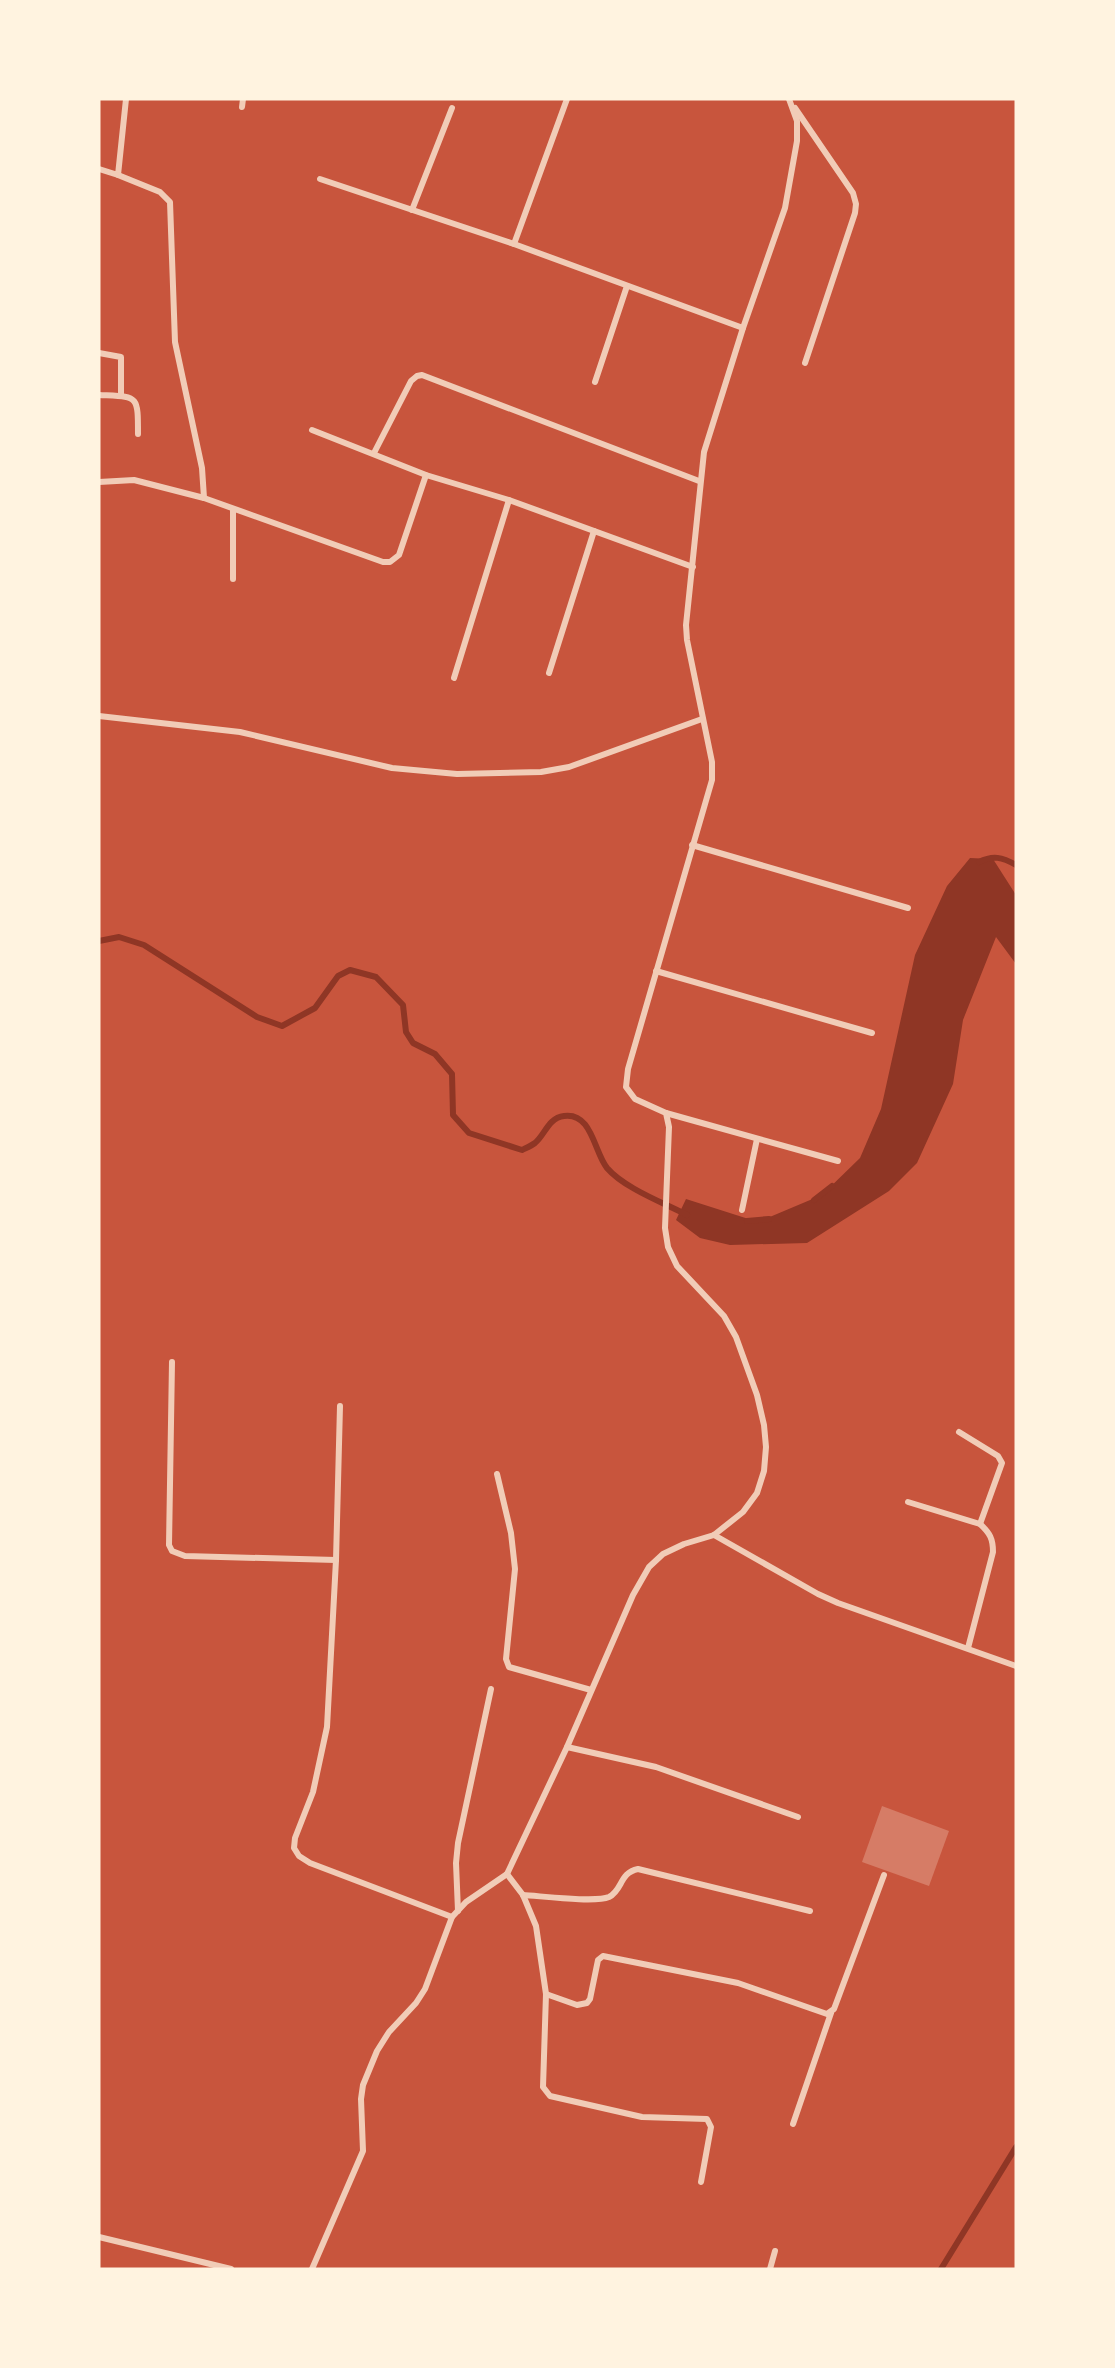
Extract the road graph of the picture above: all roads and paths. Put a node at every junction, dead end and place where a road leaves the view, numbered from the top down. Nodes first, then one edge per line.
1 (126, 99) edge
2 (243, 99) edge
3 (567, 99) edge
4 (791, 101) edge
5 (242, 107) dead end
6 (452, 108) dead end
7 (99, 169) edge
8 (118, 175) junction
9 (320, 180) dead end
10 (412, 210) junction
11 (514, 244) junction
12 (627, 285) junction
13 (743, 327) junction
14 (99, 353) edge
15 (806, 363) dead end
16 (595, 382) dead end
17 (99, 395) edge
18 (121, 396) junction
19 (312, 430) dead end
20 (138, 434) dead end
21 (374, 453) junction
22 (426, 475) junction
23 (699, 481) junction
24 (99, 482) edge
25 (204, 498) junction
26 (509, 500) junction
27 (233, 509) junction
28 (594, 531) junction
29 (693, 567) junction
30 (233, 579) dead end
31 (549, 673) dead end
32 (454, 678) dead end
33 (99, 716) edge
34 (702, 719) junction
35 (692, 845) junction
36 (908, 908) dead end
37 (656, 971) junction
38 (872, 1033) dead end
39 (666, 1113) junction
40 (758, 1139) junction
41 (838, 1161) dead end
42 (742, 1210) dead end
43 (172, 1362) dead end
44 (340, 1406) dead end
45 (959, 1432) dead end
46 (497, 1474) dead end
47 (908, 1502) dead end
48 (980, 1524) junction
49 (714, 1535) junction
50 (336, 1560) junction
51 (968, 1648) junction
52 (1016, 1666) edge
53 (491, 1689) dead end
54 (591, 1690) junction
55 (567, 1748) junction
56 (798, 1817) dead end
57 (507, 1874) junction
58 (884, 1875) dead end
59 (524, 1895) junction
60 (458, 1911) junction
61 (810, 1911) dead end
62 (452, 1917) junction
63 (546, 1994) junction
64 (831, 2013) junction
65 (793, 2124) dead end
66 (701, 2182) dead end
67 (99, 2236) edge
68 (775, 2251) dead end
69 (231, 2269) edge
70 (312, 2269) edge
71 (770, 2269) edge

1 - 8 street
2 - 5 street
3 - 11 street
4 - 13 street
4 - 15 street
6 - 10 street
7 - 8 street
8 - 25 street
9 - 10 street
10 - 11 street
11 - 12 street
12 - 13 street
12 - 16 street
13 - 23 street
14 - 18 street
17 - 18 street
18 - 20 street
19 - 21 street
21 - 22 street
21 - 23 street
22 - 26 street
22 - 27 street
23 - 29 street
24 - 25 street
25 - 27 street
26 - 28 street
26 - 32 street
27 - 30 street
28 - 29 street
28 - 31 street
29 - 34 street
33 - 34 street
34 - 35 street
35 - 36 street
35 - 37 street
37 - 38 street
37 - 39 street
39 - 40 street
39 - 49 street
40 - 41 street
40 - 42 street
43 - 50 street
44 - 50 street
45 - 48 street
46 - 54 street
47 - 48 street
48 - 51 street
49 - 51 street
49 - 54 street
50 - 62 street
51 - 52 street
53 - 60 street
54 - 55 street
55 - 56 street
55 - 57 street
57 - 59 street
57 - 60 street
58 - 64 street
59 - 61 street
59 - 63 street
60 - 62 street
62 - 70 street
63 - 64 street
63 - 66 street
64 - 65 street
67 - 69 street
68 - 71 street

